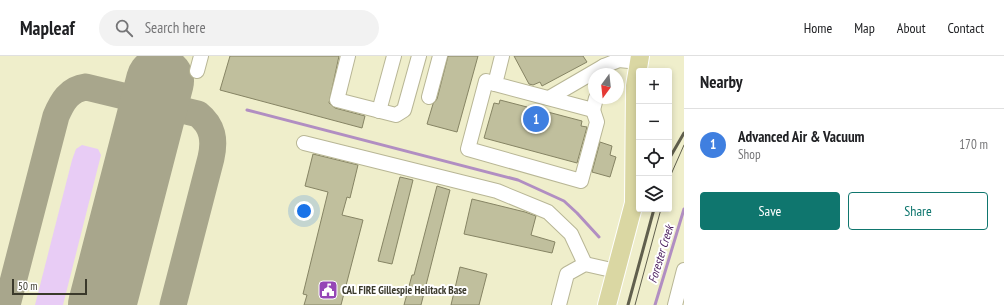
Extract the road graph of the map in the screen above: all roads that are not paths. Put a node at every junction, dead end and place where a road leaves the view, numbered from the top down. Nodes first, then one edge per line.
1 (201, 56) edge
2 (348, 56) edge
3 (394, 56) edge
4 (419, 56) edge
5 (440, 56) edge
6 (502, 56) edge
7 (639, 59) edge
8 (606, 68) edge
9 (197, 71) dead end
10 (588, 78) edge
11 (496, 84) junction
12 (429, 96) dead end
13 (549, 98) junction
14 (588, 103) edge
15 (595, 104) edge
16 (379, 111) junction
17 (304, 143) dead end
18 (585, 264) junction
19 (684, 270) edge
20 (616, 271) junction
21 (559, 305) edge
22 (607, 305) edge
23 (675, 305) edge

1 - 9 lane
2 - 16 lane
3 - 16 lane
4 - 16 lane
5 - 12 lane
6 - 11 lane
7 - 8 lane
7 - 20 main road
10 - 13 lane
11 - 13 lane
11 - 15 lane
13 - 14 lane
17 - 18 lane
18 - 20 lane
18 - 21 lane
19 - 23 lane
20 - 22 main road

